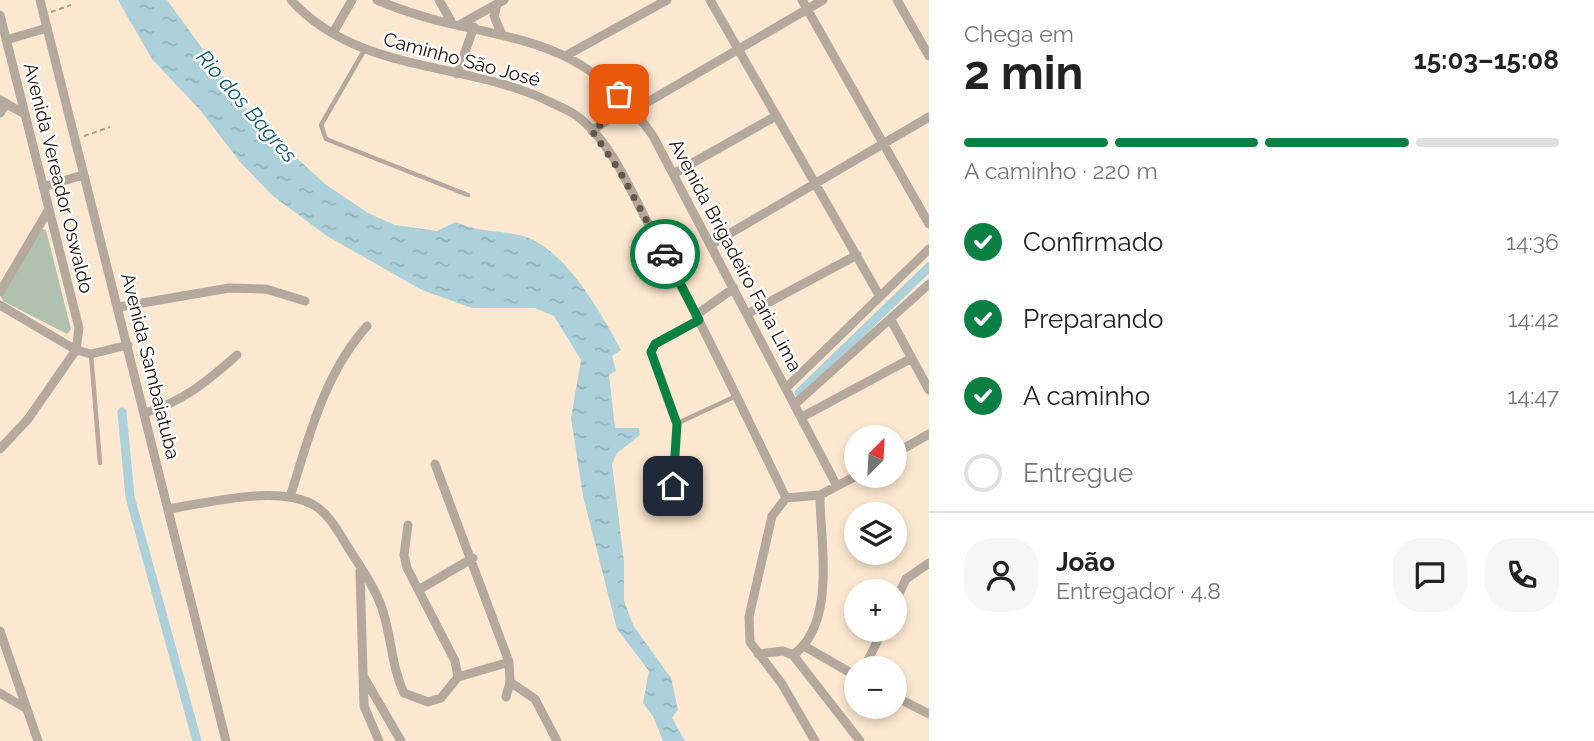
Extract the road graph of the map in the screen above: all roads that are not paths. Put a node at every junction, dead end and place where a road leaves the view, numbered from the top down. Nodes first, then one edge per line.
1 (40, 0) edge
2 (291, 0) edge
3 (352, 0) edge
4 (377, 0) edge
5 (439, 0) edge
6 (667, 0) edge
7 (710, 0) edge
8 (802, 0) edge
9 (824, 0) edge
10 (897, 0) edge
11 (501, 2) edge
12 (807, 9) junction
13 (0, 15) edge
14 (456, 22) junction
15 (474, 27) junction
16 (47, 28) junction
17 (333, 33) junction
18 (502, 34) junction
19 (6, 40) junction
20 (738, 48) junction
21 (365, 49) junction
22 (567, 55) junction
23 (929, 55) edge
24 (457, 74) junction
25 (3, 102) edge
26 (631, 107) junction
27 (23, 113) junction
28 (0, 114) edge
29 (776, 116) junction
30 (929, 117) edge
31 (592, 131) junction
32 (883, 144) junction
33 (673, 174) junction
34 (83, 175) junction
35 (816, 183) junction
36 (43, 187) junction
37 (468, 195) dead end
38 (49, 209) junction
39 (929, 224) edge
40 (710, 245) junction
41 (929, 249) edge
42 (857, 255) junction
43 (929, 284) edge
44 (734, 288) junction
45 (0, 292) edge
46 (879, 295) junction
47 (305, 301) dead end
48 (0, 306) edge
49 (119, 307) junction
50 (747, 314) junction
51 (698, 318) junction
52 (891, 320) junction
53 (367, 326) dead end
54 (128, 345) junction
55 (76, 350) junction
56 (91, 354) junction
57 (237, 355) dead end
58 (910, 359) junction
59 (786, 388) junction
60 (929, 390) edge
61 (737, 395) junction
62 (795, 404) junction
63 (145, 413) junction
64 (802, 417) junction
65 (677, 424) junction
66 (929, 434) edge
67 (907, 447) edge
68 (0, 449) edge
69 (100, 463) dead end
70 (435, 464) dead end
71 (844, 482) edge
72 (673, 486) dead end
73 (837, 486) junction
74 (820, 495) junction
75 (290, 497) junction
76 (786, 498) junction
77 (168, 509) junction
78 (408, 525) dead end
79 (473, 558) junction
80 (929, 563) edge
81 (360, 567) junction
82 (906, 579) edge
83 (420, 589) junction
84 (0, 631) edge
85 (804, 646) junction
86 (758, 654) junction
87 (793, 655) junction
88 (509, 662) junction
89 (844, 669) edge
90 (365, 677) junction
91 (458, 677) junction
92 (510, 682) junction
93 (0, 693) edge
94 (506, 697) dead end
95 (907, 703) edge
96 (27, 709) junction
97 (929, 714) edge
98 (38, 741) edge
99 (226, 741) edge
100 (379, 741) edge
101 (401, 741) edge
102 (557, 741) edge
103 (815, 741) edge
104 (860, 741) edge

1 - 16 street, Avenida Sambaiatuba
2 - 17 street, Caminho São José
3 - 17 street
4 - 14 street, Avenida Brigadeiro Faria Lima
5 - 14 street
6 - 22 street
7 - 20 street
8 - 12 street
9 - 12 street
10 - 23 street
11 - 14 street
11 - 18 street
12 - 20 street
12 - 32 street
13 - 19 street, Avenida Vereador Oswaldo
14 - 15 street, Avenida Brigadeiro Faria Lima
15 - 18 street, Avenida Brigadeiro Faria Lima
15 - 24 street
16 - 19 street
16 - 34 street, Avenida Sambaiatuba
17 - 21 street, Caminho São José
18 - 22 street, Avenida Brigadeiro Faria Lima
19 - 27 street, Avenida Vereador Oswaldo
20 - 26 street
20 - 29 street
21 - 24 street, Caminho São José
21 - 37 lane
22 - 26 street, Avenida Brigadeiro Faria Lima
24 - 31 street, Caminho São José
25 - 27 street
25 - 28 street
26 - 31 street
26 - 33 street, Avenida Brigadeiro Faria Lima
27 - 36 street, Avenida Vereador Oswaldo
29 - 33 street
29 - 35 street
30 - 32 street
31 - 51 street, Caminho São José
32 - 35 street
32 - 39 street
33 - 40 street, Avenida Brigadeiro Faria Lima
34 - 36 street
34 - 49 street, Avenida Sambaiatuba
35 - 40 street
35 - 42 street
36 - 38 street, Avenida Vereador Oswaldo
38 - 45 street
38 - 55 street, Avenida Vereador Oswaldo
40 - 44 street, Avenida Brigadeiro Faria Lima
41 - 46 street
42 - 46 street
42 - 50 street
43 - 52 street
44 - 50 street, Avenida Brigadeiro Faria Lima
44 - 51 street
46 - 59 street
47 - 49 street
48 - 55 street
49 - 54 street, Avenida Sambaiatuba
50 - 59 street, Avenida Brigadeiro Faria Lima
51 - 61 street, Caminho São José
51 - 65 lane
52 - 58 street
52 - 62 street
53 - 75 street
54 - 56 street
54 - 63 street, Avenida Sambaiatuba
55 - 56 street
55 - 68 street
56 - 69 lane
57 - 63 street
58 - 60 street
58 - 64 street
59 - 62 street, Avenida Brigadeiro Faria Lima
61 - 65 lane
61 - 76 street, Caminho São José
62 - 64 street, Avenida Brigadeiro Faria Lima
63 - 77 street, Avenida Sambaiatuba
64 - 73 street, Avenida Brigadeiro Faria Lima
65 - 72 lane
66 - 67 street
70 - 79 street
71 - 73 street
73 - 74 street
74 - 76 street
74 - 85 street
75 - 77 street
75 - 81 street
76 - 86 street
77 - 99 street, Avenida Sambaiatuba
78 - 83 street
79 - 83 street
79 - 88 street
80 - 82 street
81 - 90 street
81 - 91 street
83 - 91 street
84 - 96 street
85 - 87 street
85 - 89 street
86 - 87 street
86 - 103 street
87 - 104 street
88 - 91 street
88 - 92 street
90 - 100 street
90 - 101 street
92 - 94 street
92 - 102 street
93 - 96 street
95 - 97 street
96 - 98 street

